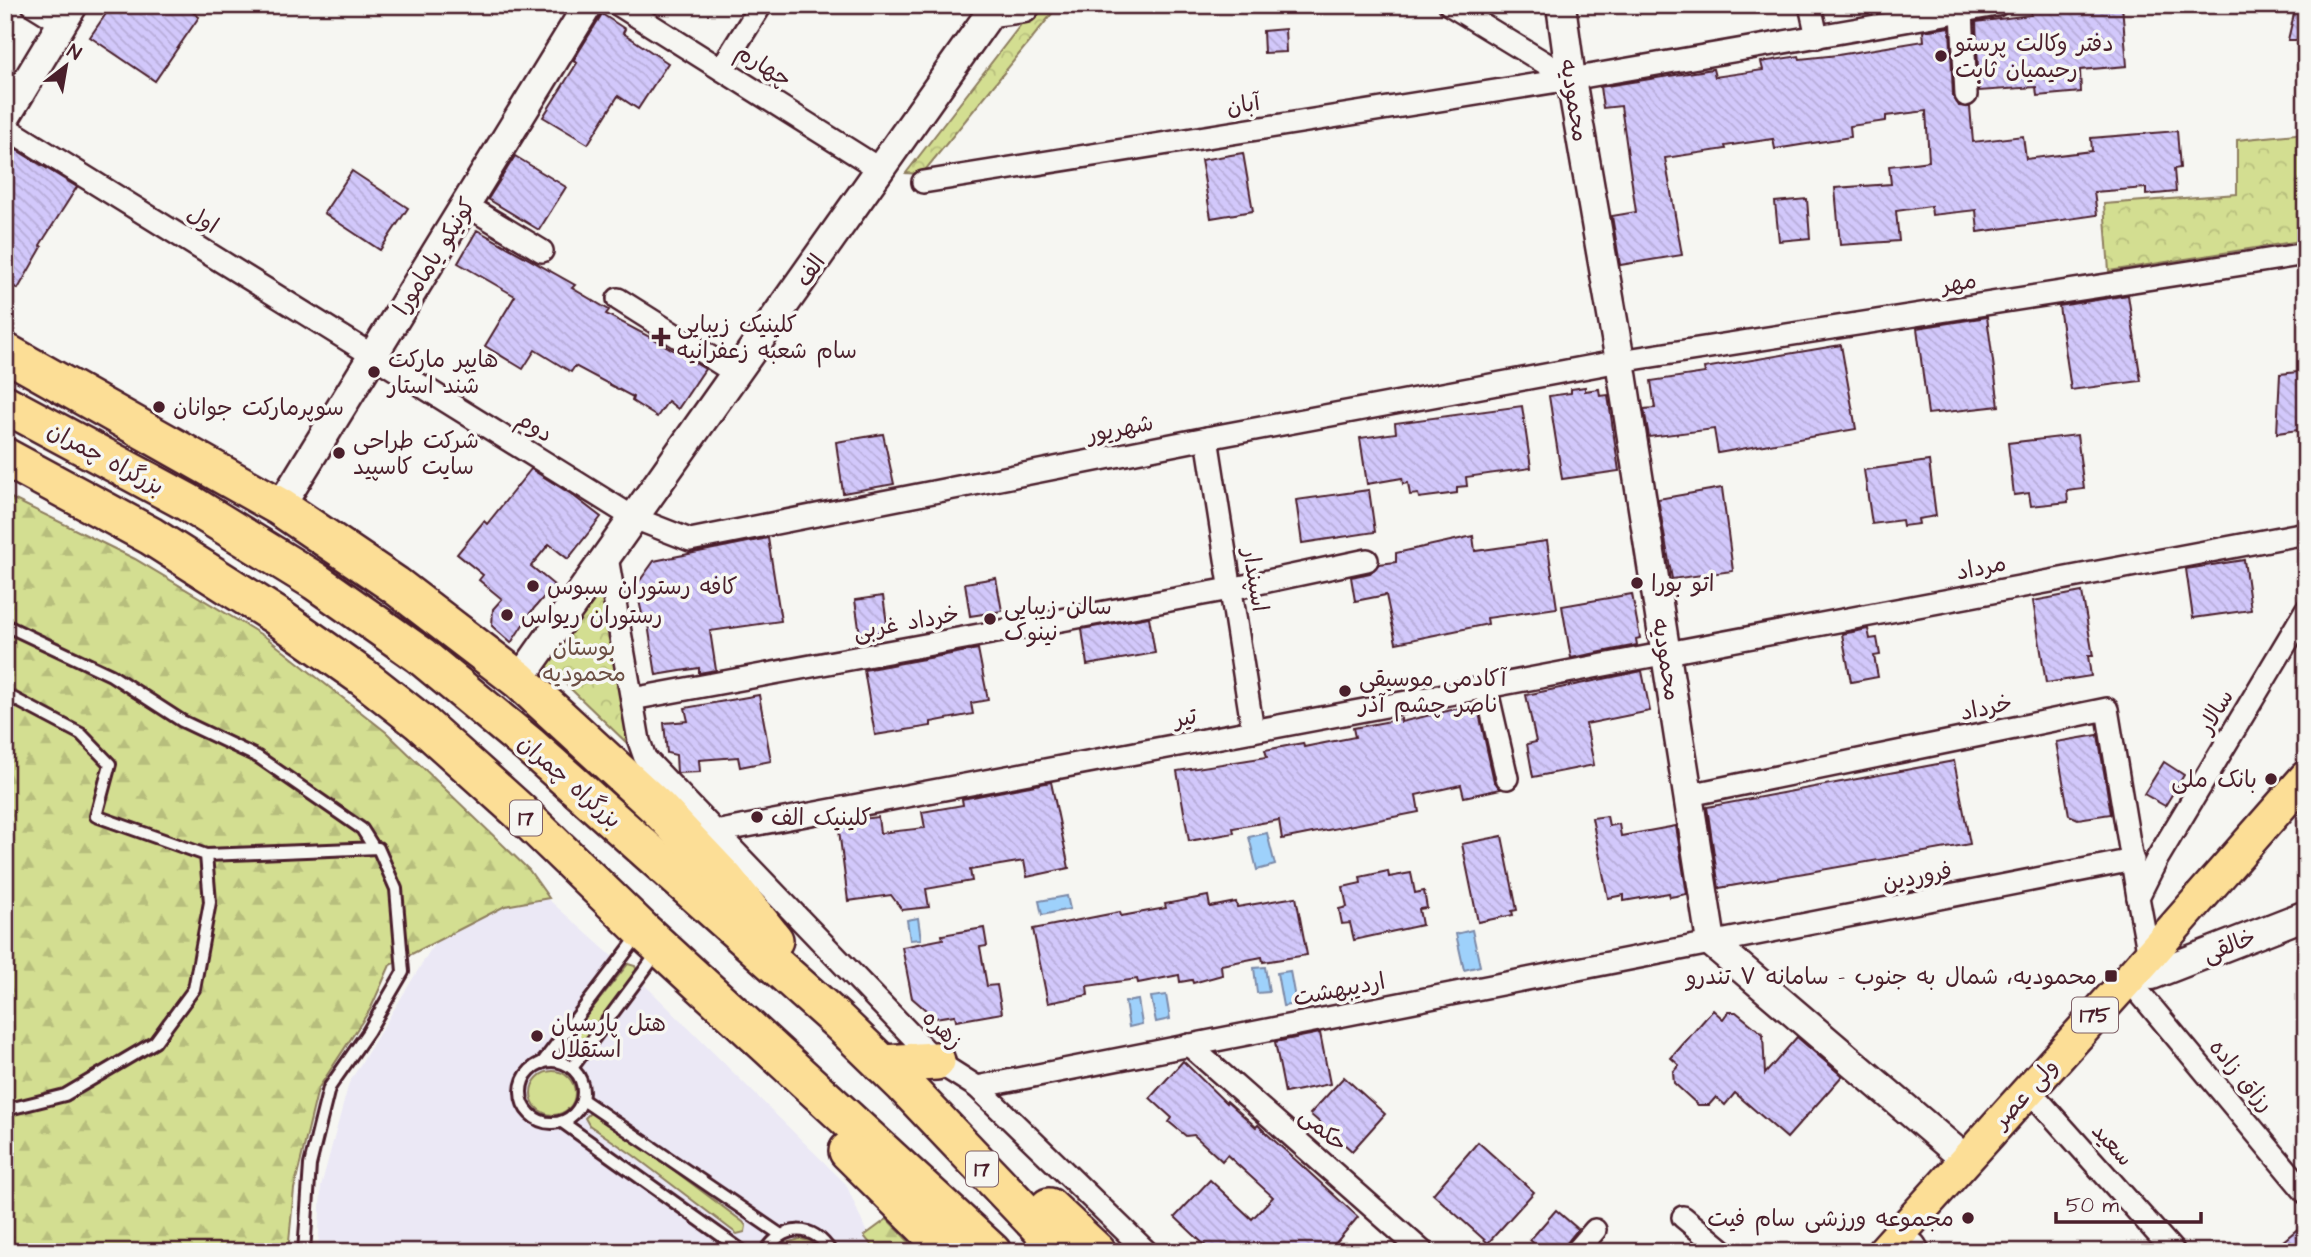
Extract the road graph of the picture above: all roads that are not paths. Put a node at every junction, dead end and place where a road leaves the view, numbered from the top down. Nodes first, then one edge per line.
1 (33, 5) edge
2 (589, 5) edge
3 (618, 5) edge
4 (761, 5) edge
5 (1026, 5) edge
6 (1450, 5) edge
7 (1560, 5) edge
8 (1810, 5) edge
9 (1995, 5) edge
10 (993, 8) edge
11 (1962, 11) junction
12 (68, 14) edge
13 (1817, 37) junction
14 (721, 69) junction
15 (1571, 79) junction
16 (1966, 95) dead end
17 (5, 118) edge
18 (5, 127) edge
19 (881, 170) junction
20 (923, 181) dead end
21 (466, 205) junction
22 (542, 251) dead end
23 (2306, 254) edge
24 (618, 299) dead end
25 (5, 352) edge
26 (373, 356) junction
27 (1620, 361) junction
28 (737, 374) junction
29 (5, 404) edge
30 (1207, 438) junction
31 (5, 457) edge
32 (280, 507) junction
33 (634, 518) junction
34 (2306, 533) edge
35 (607, 557) junction
36 (1367, 560) dead end
37 (1230, 590) junction
38 (2306, 610) edge
39 (5, 625) edge
40 (1666, 653) junction
41 (519, 680) junction
42 (1486, 687) junction
43 (5, 694) edge
44 (632, 699) junction
45 (1253, 731) junction
46 (2306, 777) edge
47 (1507, 778) dead end
48 (1689, 795) junction
49 (2306, 800) edge
50 (715, 832) junction
51 (374, 848) junction
52 (206, 855) junction
53 (2133, 860) junction
54 (2138, 897) junction
55 (2306, 915) edge
56 (652, 939) junction
57 (1711, 942) junction
58 (2146, 974) junction
59 (704, 985) junction
60 (837, 1020) junction
61 (1189, 1045) junction
62 (936, 1061) junction
63 (542, 1063) junction
64 (572, 1068) junction
65 (893, 1074) junction
66 (977, 1087) junction
67 (583, 1100) junction
68 (2040, 1102) junction
69 (5, 1110) edge
70 (562, 1122) junction
71 (1965, 1159) junction
72 (2306, 1192) edge
73 (1684, 1217) dead end
74 (1595, 1230) dead end
75 (781, 1234) junction
76 (1905, 1251) edge
77 (304, 1252) edge
78 (744, 1252) edge
79 (765, 1252) edge
80 (831, 1252) edge
81 (950, 1252) edge
82 (992, 1252) edge
83 (1063, 1252) edge
84 (1097, 1252) edge
85 (1147, 1252) edge
86 (1423, 1252) edge
87 (1576, 1252) edge
88 (1725, 1252) edge
89 (2174, 1252) edge

1 - 12 street
2 - 21 street, کونیکو یامامورا
3 - 14 street, چهارم
4 - 14 street
5 - 10 street, الف
6 - 15 street
7 - 15 street, محمودیه
8 - 13 street
9 - 11 street, آبان
10 - 19 street, الف
11 - 13 street, آبان
11 - 16 street
12 - 17 street
13 - 15 street, آبان
14 - 19 street, چهارم
15 - 20 street, آبان
15 - 27 street, محمودیه
18 - 26 street, اول
19 - 28 street, الف
21 - 22 street
21 - 26 street, کونیکو یامامورا
23 - 27 street, مهر
24 - 28 street
25 - 32 highway
26 - 32 street, کونیکو یامامورا
26 - 33 street, دوم
27 - 30 street, شهریور
27 - 40 street, محمودیه
28 - 33 street, الف
29 - 60 highway, بزرگراه چمران / 17
30 - 33 street, شهریور
30 - 37 street, اسپندار
31 - 56 highway, بزرگراه چمران / 17
32 - 41 highway
33 - 35 street, الف
34 - 40 street, مرداد
35 - 41 street, الف
35 - 44 street
36 - 37 street, خرداد غربی
37 - 44 street, خرداد غربی
37 - 45 street, اسپندار
38 - 54 street, سالار
39 - 51 lane
40 - 42 street, تیر
40 - 48 street, محمودیه
41 - 60 highway
42 - 45 street, تیر
42 - 47 street
43 - 52 lane
44 - 50 street
45 - 50 street, تیر
46 - 58 main road, ولی عصر / 175
48 - 53 street, خرداد
48 - 57 street, محمودیه
49 - 58 main road, ولی عصر / 175
50 - 62 street, زهره
51 - 52 lane
51 - 77 lane
52 - 69 lane
53 - 54 street, خرداد
53 - 57 street, فروردین
54 - 58 street
55 - 58 street, خالقی
56 - 59 highway, بزرگراه چمران / 17
56 - 63 lane
56 - 64 lane
57 - 61 street, اردیبهشت
57 - 71 street
58 - 68 main road, ولی عصر / 175
58 - 71 main road, ولی عصر / 175
58 - 72 street, رزاق زاده
59 - 81 highway
59 - 82 highway, بزرگراه چمران / 17
60 - 65 highway, بزرگراه چمران / 17
61 - 66 street, اردیبهشت
61 - 86 street, حکمی
62 - 65 highway
62 - 66 street, زهره
63 - 64 lane
63 - 70 lane
64 - 67 lane
65 - 83 highway, بزرگراه چمران / 17
65 - 84 highway
66 - 85 street, زهره
67 - 70 lane
67 - 75 lane
68 - 76 main road, ولی عصر / 175
68 - 89 street, سعید
70 - 78 lane
71 - 76 main road, ولی عصر / 175
73 - 88 street
74 - 87 street
75 - 79 lane
75 - 80 lane

